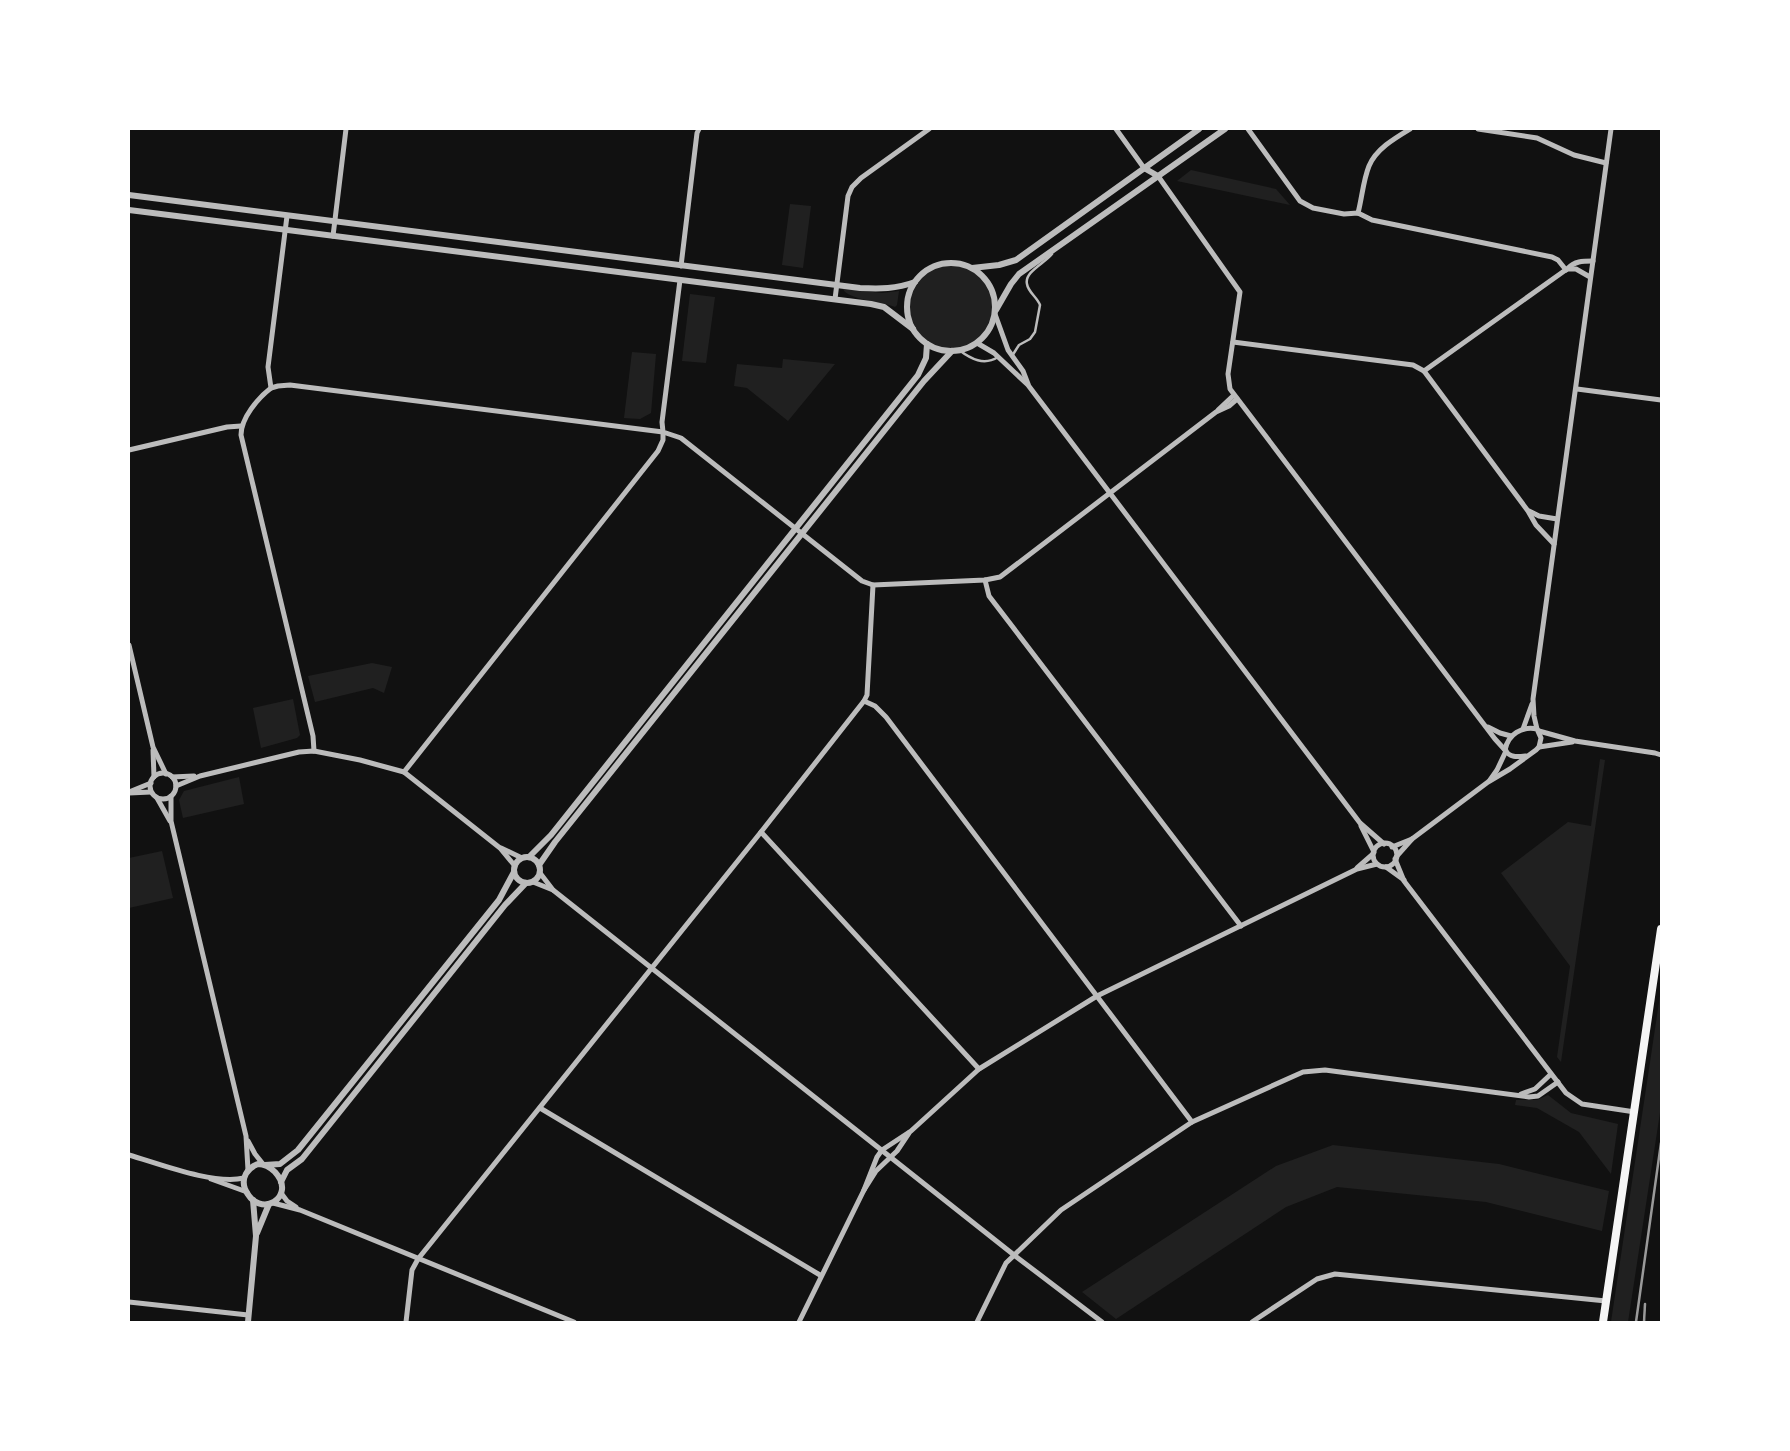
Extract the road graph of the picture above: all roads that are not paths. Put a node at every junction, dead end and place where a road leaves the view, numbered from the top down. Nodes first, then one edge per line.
1 (346, 129) edge
2 (929, 129) edge
3 (1116, 129) edge
4 (1199, 129) edge
5 (1225, 129) edge
6 (1248, 129) edge
7 (1410, 129) edge
8 (1478, 129) edge
9 (1611, 129) edge
10 (698, 130) edge
11 (1606, 163) junction
12 (1144, 168) junction
13 (1158, 176) junction
14 (129, 196) edge
15 (129, 210) edge
16 (1358, 213) junction
17 (287, 216) junction
18 (335, 222) junction
19 (286, 229) junction
20 (333, 236) junction
21 (1054, 251) junction
22 (602, 255) junction
23 (1593, 261) junction
24 (681, 266) junction
25 (972, 268) junction
26 (600, 269) junction
27 (1566, 269) junction
28 (1590, 276) junction
29 (680, 280) junction
30 (915, 282) junction
31 (836, 285) junction
32 (835, 299) junction
33 (995, 312) junction
34 (913, 329) junction
35 (1233, 342) junction
36 (977, 343) junction
37 (927, 344) junction
38 (1008, 350) junction
39 (956, 351) junction
40 (1012, 356) junction
41 (998, 357) junction
42 (1424, 371) junction
43 (1028, 385) junction
44 (271, 388) junction
45 (1577, 388) junction
46 (1236, 397) junction
47 (1661, 400) edge
48 (241, 426) junction
49 (663, 432) junction
50 (870, 436) junction
51 (876, 441) junction
52 (129, 450) edge
53 (1110, 492) junction
54 (1528, 511) junction
55 (1557, 519) junction
56 (795, 529) junction
57 (802, 534) junction
58 (1554, 544) junction
59 (985, 580) junction
60 (873, 585) junction
61 (704, 643) junction
62 (129, 646) edge
63 (710, 649) junction
64 (1533, 699) junction
65 (864, 701) junction
66 (1485, 726) junction
67 (1523, 729) junction
68 (1538, 730) junction
69 (1511, 736) junction
70 (1575, 741) junction
71 (153, 746) junction
72 (621, 746) junction
73 (1539, 747) junction
74 (1505, 750) junction
75 (314, 751) junction
76 (628, 751) junction
77 (1659, 754) edge
78 (1526, 756) junction
79 (404, 772) junction
80 (166, 774) junction
81 (200, 776) junction
82 (154, 777) junction
83 (172, 778) junction
84 (1488, 782) junction
85 (151, 783) junction
86 (176, 786) junction
87 (129, 792) edge
88 (151, 792) junction
89 (171, 796) junction
90 (157, 798) junction
91 (171, 821) junction
92 (1360, 823) junction
93 (762, 832) junction
94 (1412, 839) junction
95 (1384, 844) junction
96 (1392, 847) junction
97 (500, 848) junction
98 (1373, 853) junction
99 (526, 857) junction
100 (1396, 859) junction
101 (1378, 864) junction
102 (1386, 867) junction
103 (514, 869) junction
104 (540, 869) junction
105 (1357, 869) junction
106 (1404, 881) junction
107 (534, 882) junction
108 (526, 883) junction
109 (553, 890) junction
110 (1241, 926) junction
111 (1661, 929) edge
112 (452, 958) junction
113 (459, 963) junction
114 (651, 968) junction
115 (1097, 996) junction
116 (980, 1069) junction
117 (1551, 1074) junction
118 (1558, 1082) junction
119 (1516, 1095) junction
120 (336, 1103) junction
121 (342, 1108) junction
122 (540, 1108) junction
123 (1635, 1112) junction
124 (1192, 1122) junction
125 (911, 1131) junction
126 (246, 1136) junction
127 (882, 1150) junction
128 (129, 1155) edge
129 (891, 1157) junction
130 (264, 1165) junction
131 (248, 1170) junction
132 (204, 1176) junction
133 (244, 1178) junction
134 (281, 1182) junction
135 (864, 1190) junction
136 (247, 1192) junction
137 (281, 1193) junction
138 (253, 1200) junction
139 (271, 1204) junction
140 (300, 1210) junction
141 (256, 1236) junction
142 (1014, 1255) junction
143 (418, 1259) junction
144 (820, 1275) junction
145 (1606, 1301) junction
146 (129, 1302) edge
147 (248, 1320) edge
148 (406, 1322) edge
149 (574, 1322) edge
150 (798, 1322) edge
151 (977, 1322) edge
152 (1102, 1322) edge
153 (1252, 1322) edge
154 (1602, 1322) edge

1 - 18 street
2 - 31 street
3 - 12 street
4 - 12 street
5 - 13 street
6 - 16 street
7 - 16 street
8 - 11 street
9 - 11 street
10 - 24 street
11 - 23 street
12 - 13 street
12 - 25 street
13 - 21 street
13 - 35 street
14 - 17 street
15 - 19 street
16 - 27 street
17 - 18 street
17 - 19 street
18 - 20 street
18 - 22 street
19 - 20 street
19 - 44 street
20 - 26 street
21 - 33 street
21 - 40 lane
22 - 24 street
22 - 26 street
23 - 27 street
23 - 28 street
24 - 31 street
25 - 30 street
25 - 33 street
26 - 29 street
27 - 28 street
27 - 42 street
28 - 45 street
29 - 32 street
29 - 49 street
30 - 31 street
30 - 34 street
31 - 32 street
32 - 34 street
33 - 36 street
33 - 38 street
34 - 37 street
35 - 42 street
35 - 46 street
36 - 39 street
36 - 41 street
37 - 39 street
37 - 50 street
38 - 40 street
38 - 41 street
39 - 41 lane
39 - 51 street
40 - 43 street
41 - 43 street
42 - 54 street
43 - 53 street
44 - 48 street
44 - 49 street
45 - 47 street
45 - 55 street
46 - 53 street
46 - 66 street
48 - 52 street
48 - 75 street
49 - 56 street
49 - 79 street
50 - 51 street
50 - 56 street
51 - 57 street
53 - 59 street
53 - 92 street
54 - 55 street
54 - 58 street
55 - 58 street
56 - 57 street
56 - 61 street
57 - 60 street
57 - 63 street
58 - 64 street
59 - 60 street
59 - 110 street
60 - 65 street
61 - 63 street
61 - 72 street
62 - 71 street
63 - 76 street
64 - 67 street
64 - 68 street
65 - 93 street
65 - 115 street
66 - 69 street
66 - 74 street
67 - 68 street
67 - 69 street
68 - 70 street
68 - 73 street
69 - 74 street
70 - 73 street
70 - 77 street
71 - 80 street
71 - 82 street
72 - 76 street
72 - 99 street
73 - 78 street
74 - 78 street
74 - 84 street
75 - 79 street
75 - 81 street
76 - 104 street
78 - 84 street
79 - 97 street
80 - 82 street
80 - 83 street
81 - 83 street
81 - 86 street
82 - 85 street
83 - 86 street
84 - 94 street
85 - 87 street
85 - 88 street
86 - 89 street
87 - 88 street
88 - 90 street
89 - 90 street
89 - 91 street
90 - 91 street
91 - 126 street
92 - 95 street
92 - 98 street
93 - 114 street
93 - 116 street
94 - 96 street
94 - 100 street
95 - 96 street
95 - 98 street
96 - 100 street
97 - 99 street
97 - 103 street
98 - 101 street
98 - 105 street
99 - 103 street
99 - 104 street
100 - 102 street
100 - 106 street
101 - 102 street
101 - 105 street
102 - 106 street
103 - 108 street
103 - 112 street
104 - 107 street
104 - 109 street
105 - 110 street
106 - 117 street
107 - 108 street
107 - 109 street
108 - 113 street
109 - 114 street
110 - 115 street
111 - 123 main road
112 - 113 street
112 - 120 street
113 - 121 street
114 - 122 street
114 - 127 street
115 - 116 street
115 - 124 street
116 - 125 street
117 - 118 street
117 - 119 street
118 - 119 street
118 - 123 street
119 - 124 street
120 - 121 street
120 - 130 street
121 - 134 street
122 - 143 street
122 - 144 street
123 - 145 main road
124 - 142 street
125 - 127 street
125 - 129 street
126 - 130 street
126 - 131 street
127 - 129 street
127 - 135 street
128 - 132 street
129 - 135 street
129 - 142 street
130 - 131 street
130 - 134 street
131 - 133 street
132 - 133 street
132 - 136 street
133 - 136 street
134 - 137 street
135 - 144 street
136 - 138 street
137 - 139 street
137 - 140 street
138 - 139 street
138 - 141 street
139 - 140 street
139 - 141 street
140 - 143 street
141 - 147 street
142 - 151 street
142 - 152 street
143 - 148 street
143 - 149 street
144 - 150 street
145 - 153 street
145 - 154 main road
146 - 147 street

